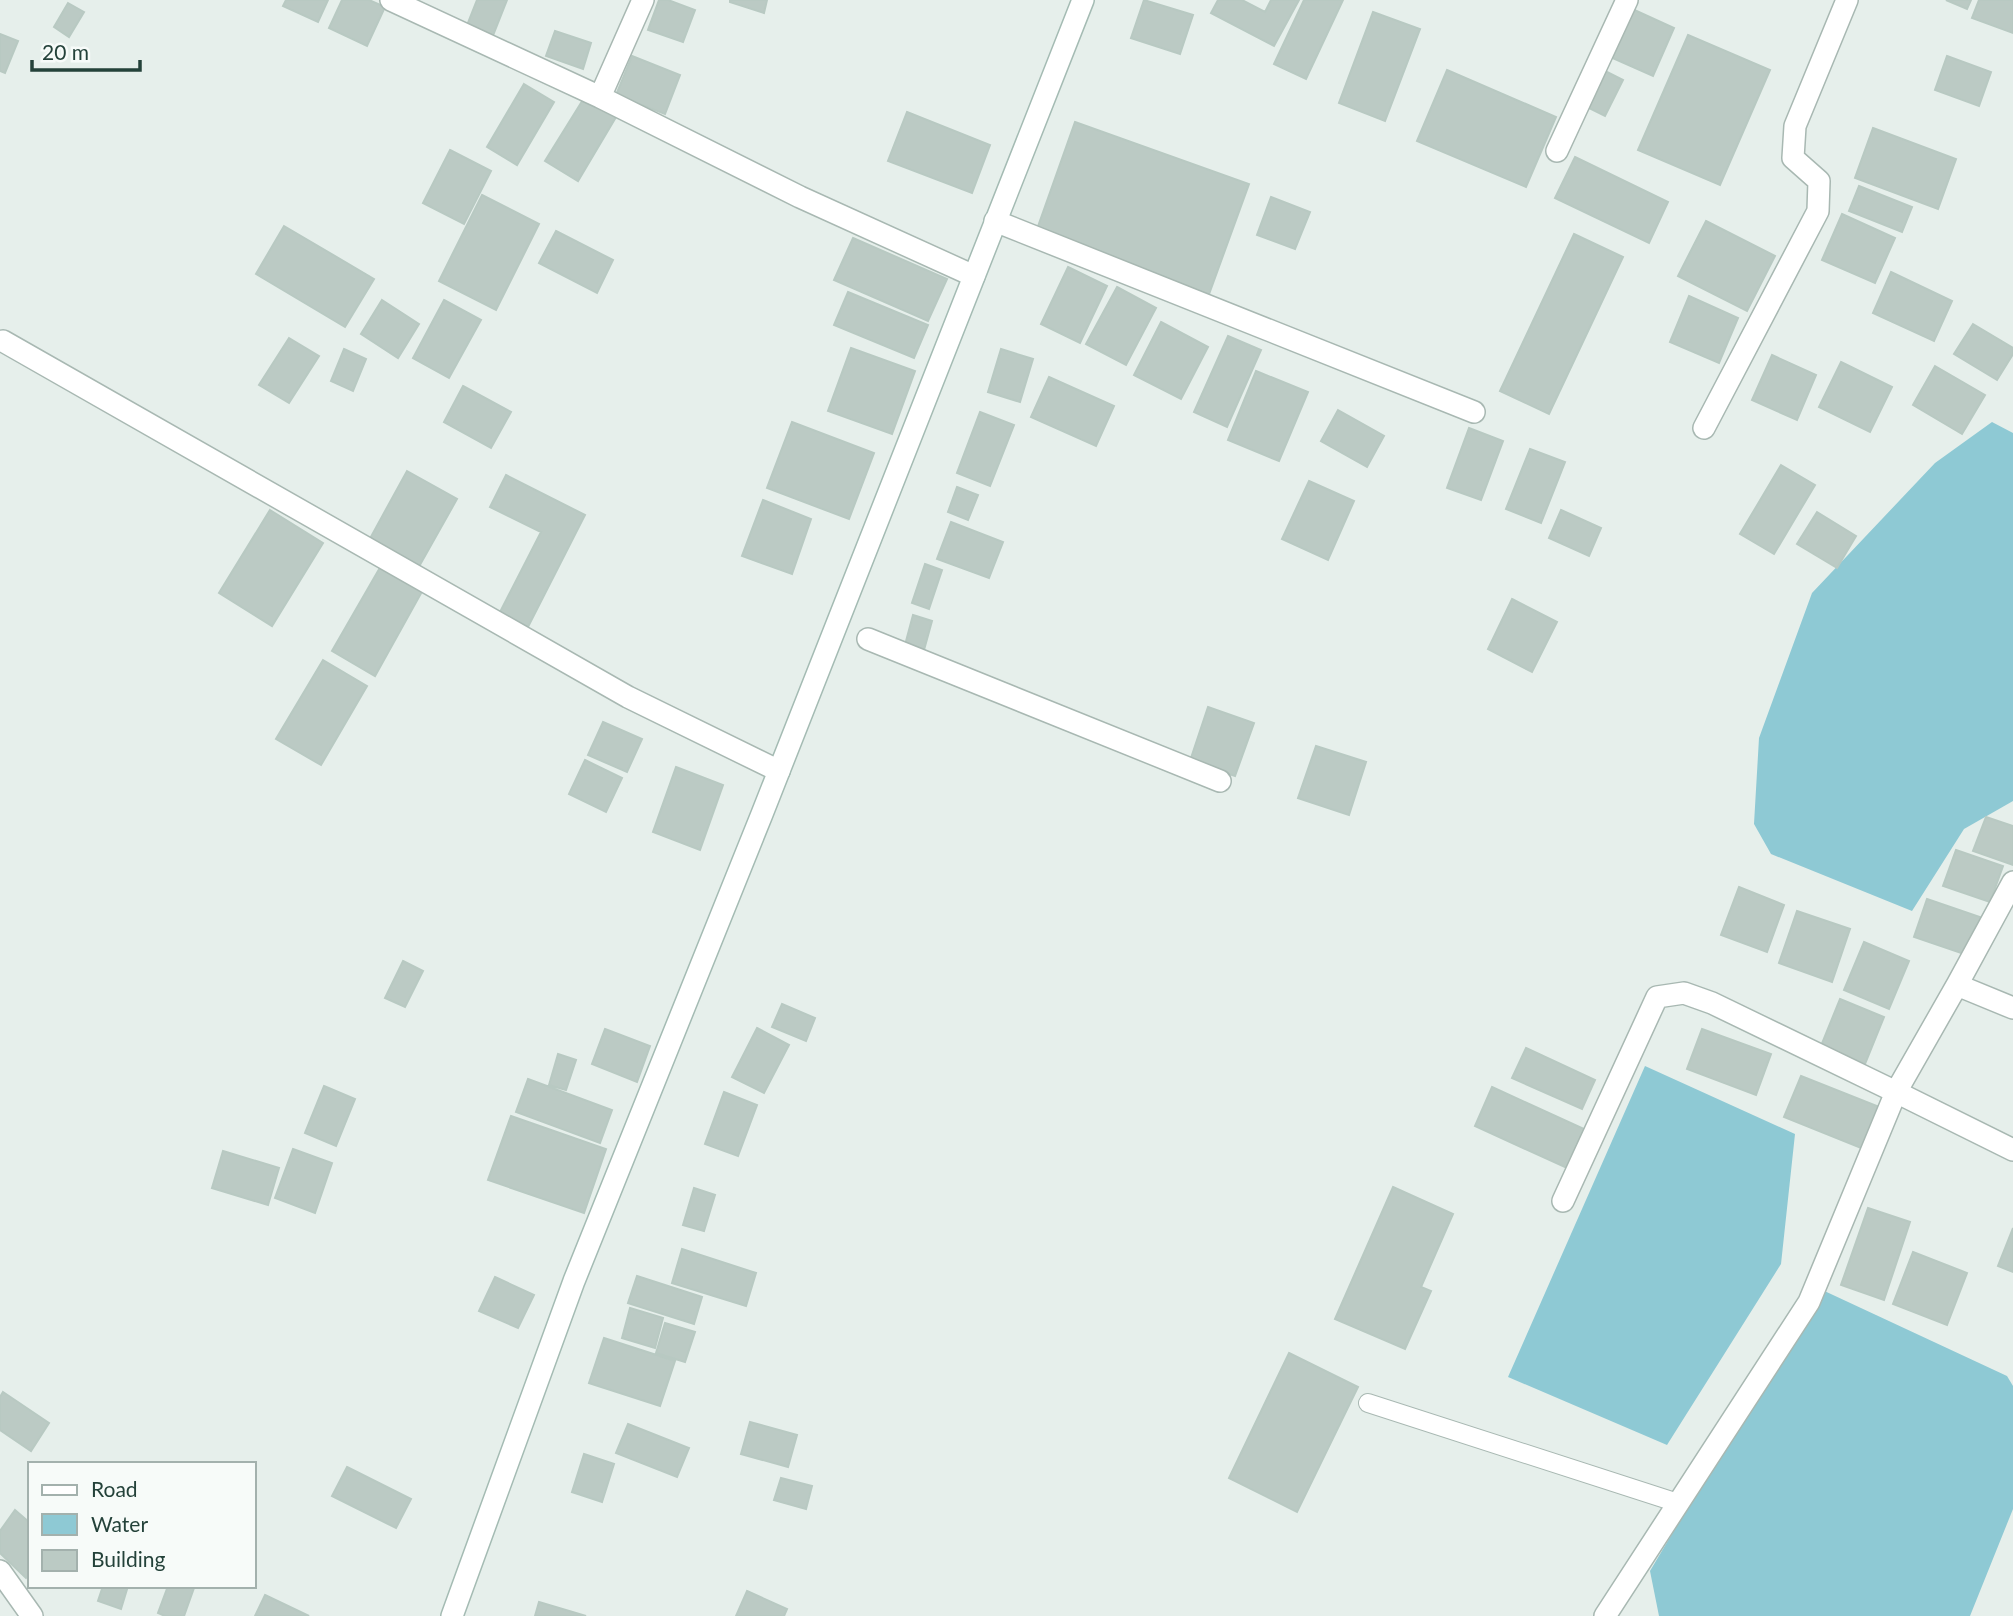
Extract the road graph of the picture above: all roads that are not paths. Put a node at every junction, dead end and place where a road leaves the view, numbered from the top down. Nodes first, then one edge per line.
1 (391, 0) edge
2 (643, 0) edge
3 (1083, 0) edge
4 (1627, 0) edge
5 (1847, 0) edge
6 (600, 97) junction
7 (1557, 151) dead end
8 (995, 221) junction
9 (974, 276) junction
10 (3, 341) dead end
11 (1474, 412) dead end
12 (1704, 428) dead end
13 (868, 639) dead end
14 (779, 771) junction
15 (1220, 780) dead end
16 (2013, 882) edge
17 (1957, 985) junction
18 (2013, 1008) edge
19 (1896, 1092) junction
20 (2013, 1150) edge
21 (1563, 1201) dead end
22 (1368, 1403) dead end
23 (1678, 1503) junction
24 (0, 1570) edge
25 (32, 1616) edge
26 (452, 1616) edge
27 (1605, 1616) edge

1 - 6 street
2 - 6 street
3 - 8 street
4 - 7 street
5 - 12 street
6 - 9 street
8 - 9 street
8 - 11 street
9 - 14 street
10 - 14 street
13 - 15 street
14 - 26 street
16 - 17 street
17 - 18 street
17 - 19 street
19 - 20 street
19 - 21 street
19 - 23 street
22 - 23 lane
23 - 27 street
24 - 25 street

